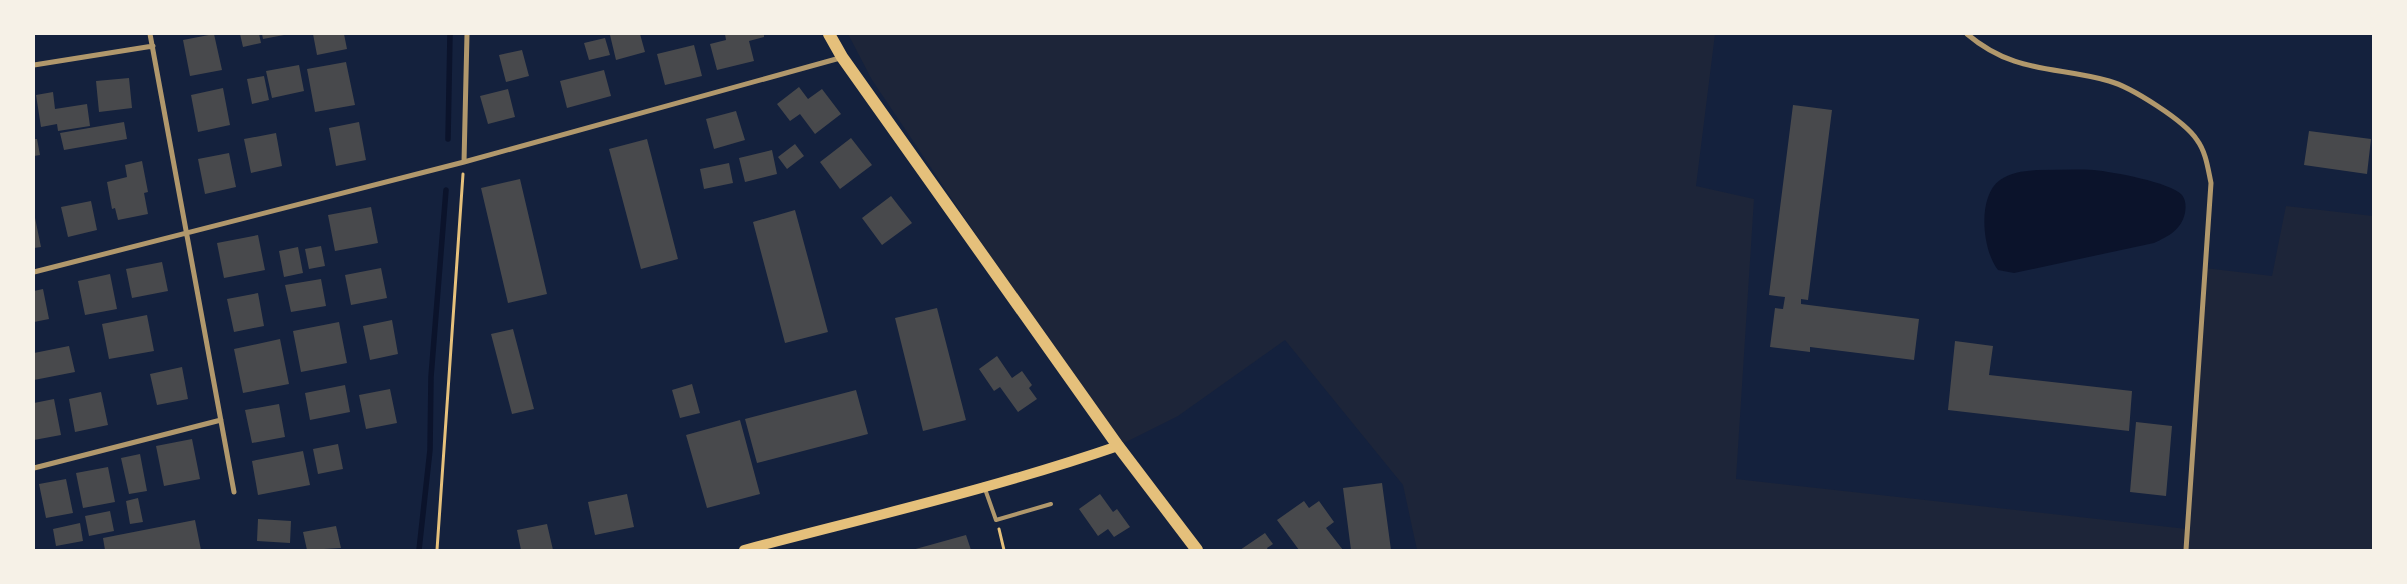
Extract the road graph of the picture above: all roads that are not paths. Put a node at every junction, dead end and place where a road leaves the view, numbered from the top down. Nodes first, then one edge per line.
1 (150, 34) edge
2 (467, 34) edge
3 (829, 34) edge
4 (1968, 34) edge
5 (152, 46) junction
6 (842, 57) junction
7 (34, 65) edge
8 (464, 162) junction
9 (186, 232) junction
10 (34, 272) edge
11 (221, 420) junction
12 (1118, 446) junction
13 (34, 468) edge
14 (984, 487) junction
15 (234, 492) dead end
16 (1051, 504) dead end
17 (744, 550) edge
18 (1197, 550) edge
19 (2186, 550) edge

1 - 5 street
2 - 8 street
3 - 6 main road
4 - 19 street
5 - 7 street
5 - 9 street
6 - 8 street
6 - 12 main road
8 - 9 street
9 - 10 street
9 - 11 street
11 - 13 street
11 - 15 street
12 - 14 main road
12 - 18 main road
14 - 16 lane
14 - 17 main road

